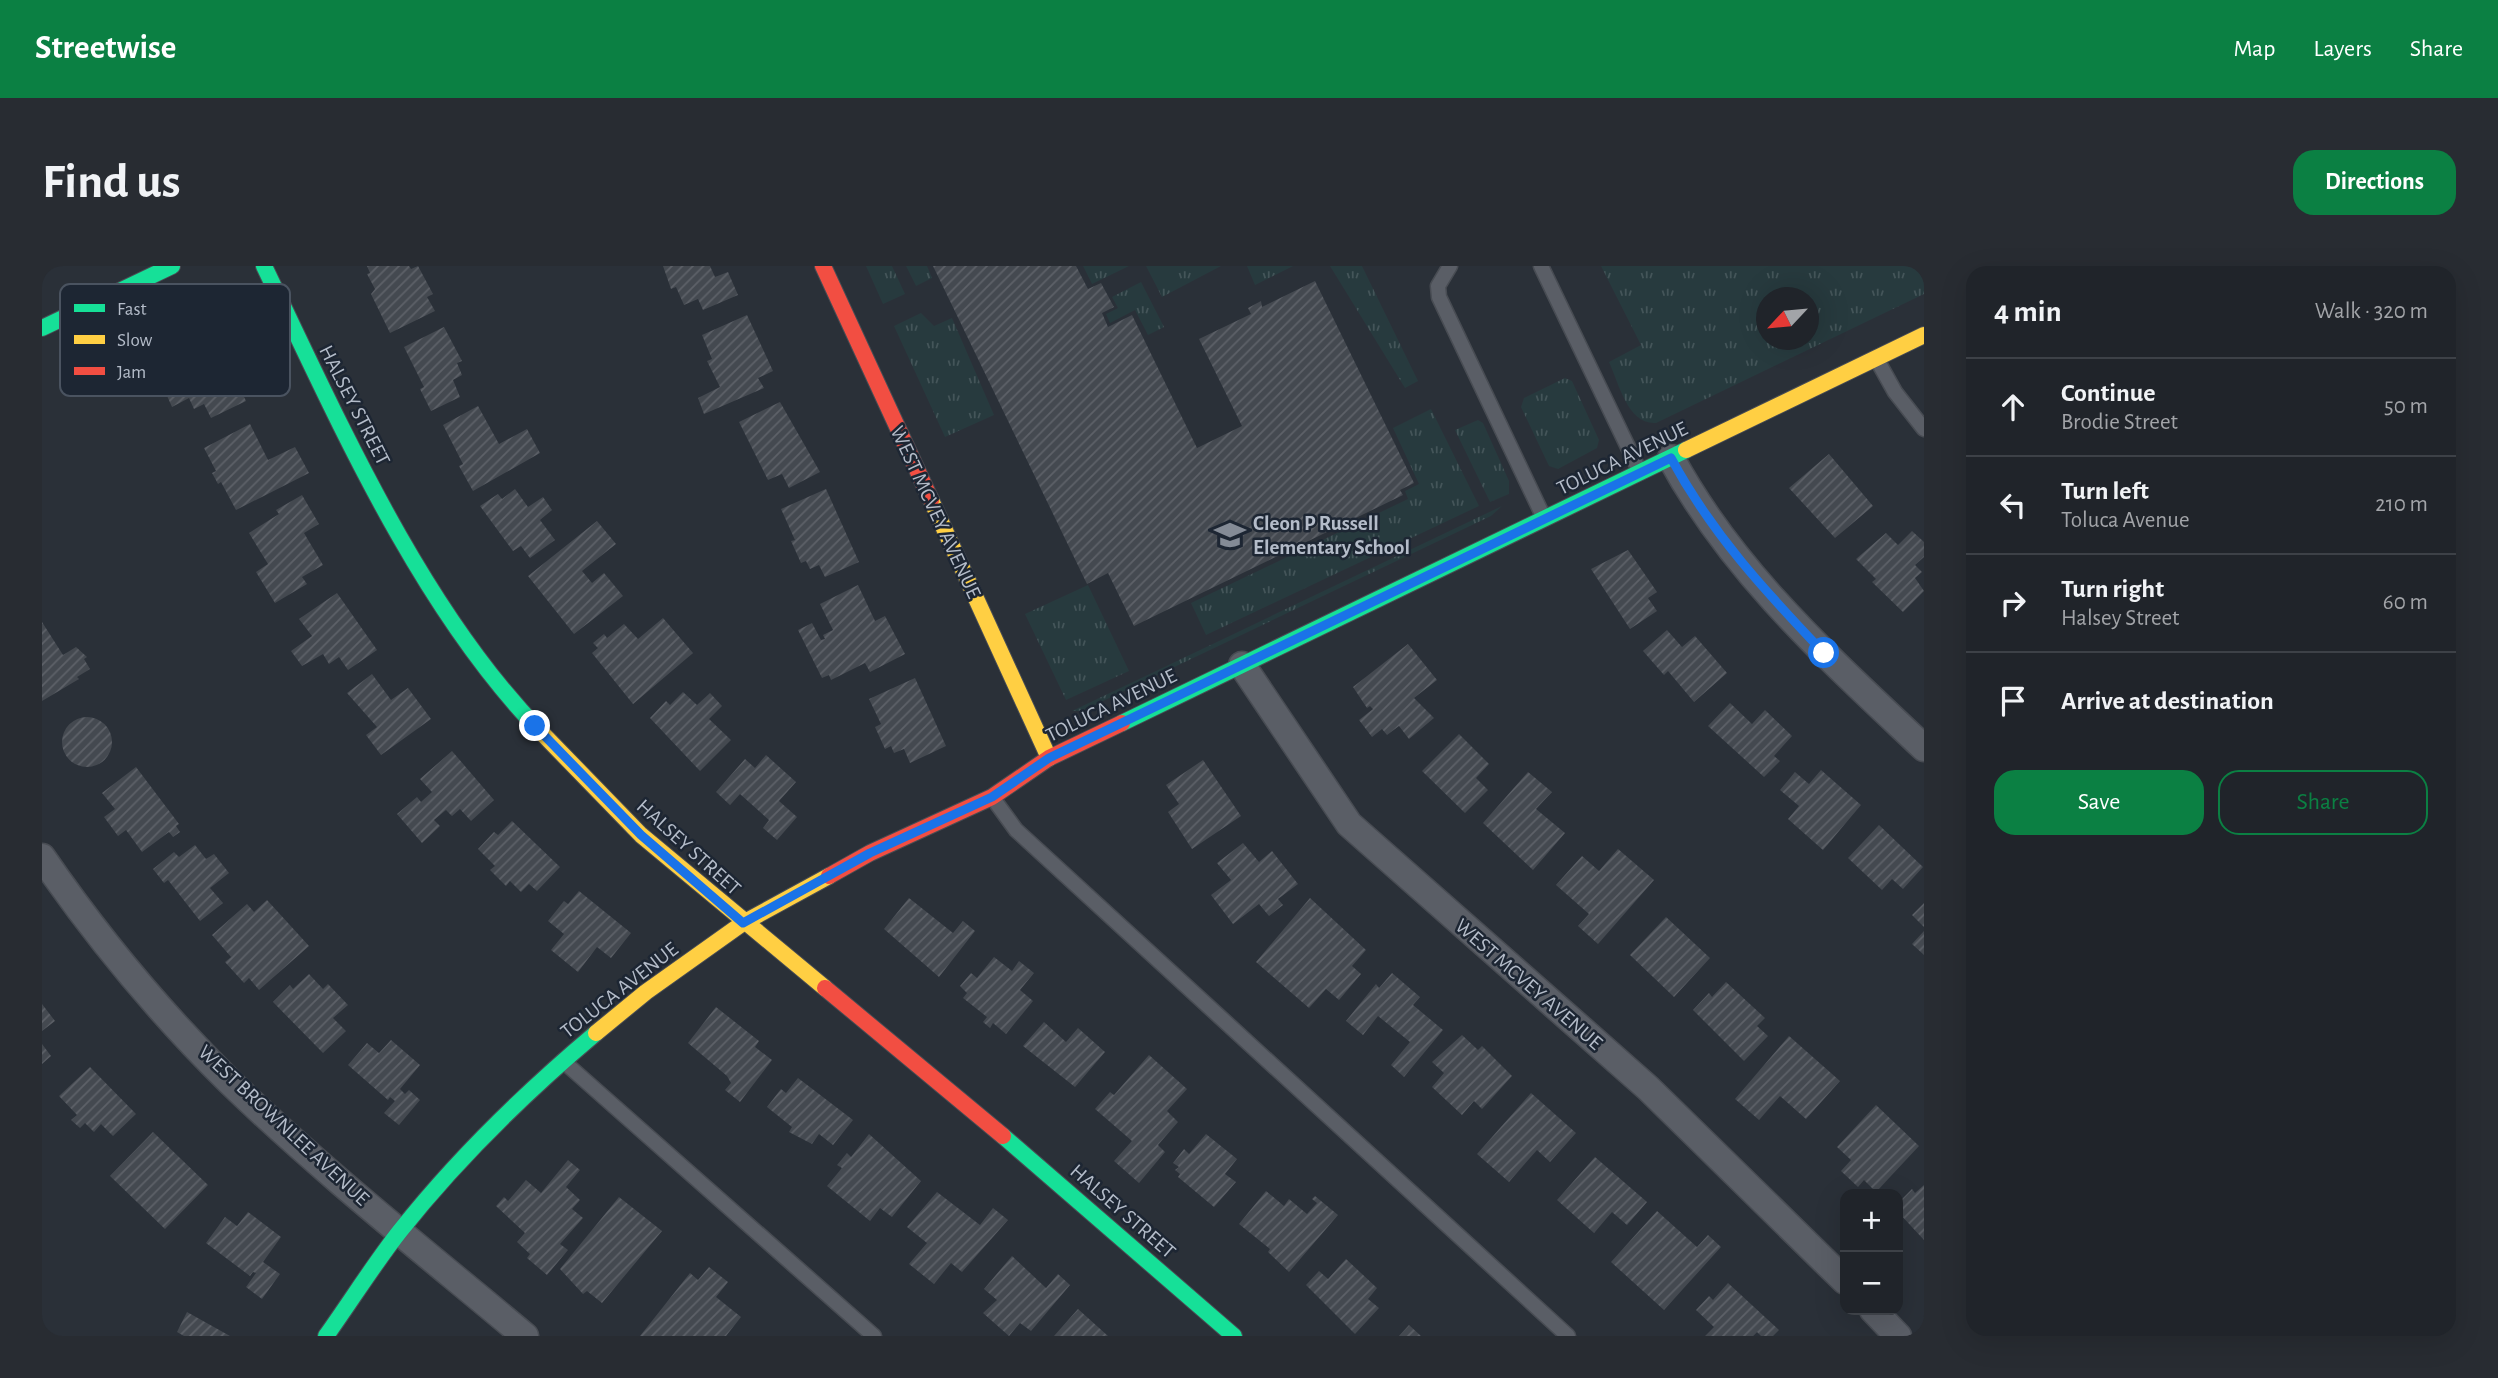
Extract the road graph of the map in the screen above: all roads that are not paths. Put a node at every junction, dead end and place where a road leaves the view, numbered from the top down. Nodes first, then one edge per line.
1 (172, 266) edge
2 (264, 266) edge
3 (823, 266) edge
4 (1450, 266) edge
5 (1541, 266) edge
6 (134, 284) edge
7 (273, 284) edge
8 (60, 319) edge
9 (290, 320) edge
10 (42, 328) edge
11 (1924, 335) edge
12 (1876, 358) junction
13 (1924, 429) edge
14 (1671, 458) junction
15 (1641, 473) junction
16 (1545, 519) junction
17 (1242, 665) junction
18 (1924, 748) edge
19 (1049, 758) junction
20 (992, 797) junction
21 (42, 858) edge
22 (743, 923) junction
23 (563, 1061) junction
24 (400, 1231) junction
25 (1840, 1276) edge
26 (1878, 1315) edge
27 (326, 1336) edge
28 (525, 1336) edge
29 (874, 1336) edge
30 (1234, 1336) edge
31 (1568, 1336) edge
32 (1898, 1336) edge

1 - 6 street
2 - 7 street, HALSEY STREET
3 - 19 street, WEST MCVEY AVENUE
4 - 16 lane
5 - 15 lane
8 - 10 street
9 - 22 street, HALSEY STREET
11 - 12 street, TOLUCA AVENUE
12 - 13 lane
12 - 14 street, TOLUCA AVENUE
14 - 15 street, TOLUCA AVENUE
14 - 18 street
15 - 16 street, TOLUCA AVENUE
16 - 17 street, TOLUCA AVENUE
17 - 19 street, TOLUCA AVENUE
17 - 25 street, WEST MCVEY AVENUE
19 - 20 street, TOLUCA AVENUE
20 - 22 street, TOLUCA AVENUE
20 - 31 lane
21 - 24 street, WEST BROWNLEE AVENUE
22 - 23 street, TOLUCA AVENUE
22 - 30 street, HALSEY STREET
23 - 24 street, TOLUCA AVENUE
23 - 29 lane
24 - 27 street, TOLUCA AVENUE
24 - 28 street, WEST BROWNLEE AVENUE
26 - 32 street

